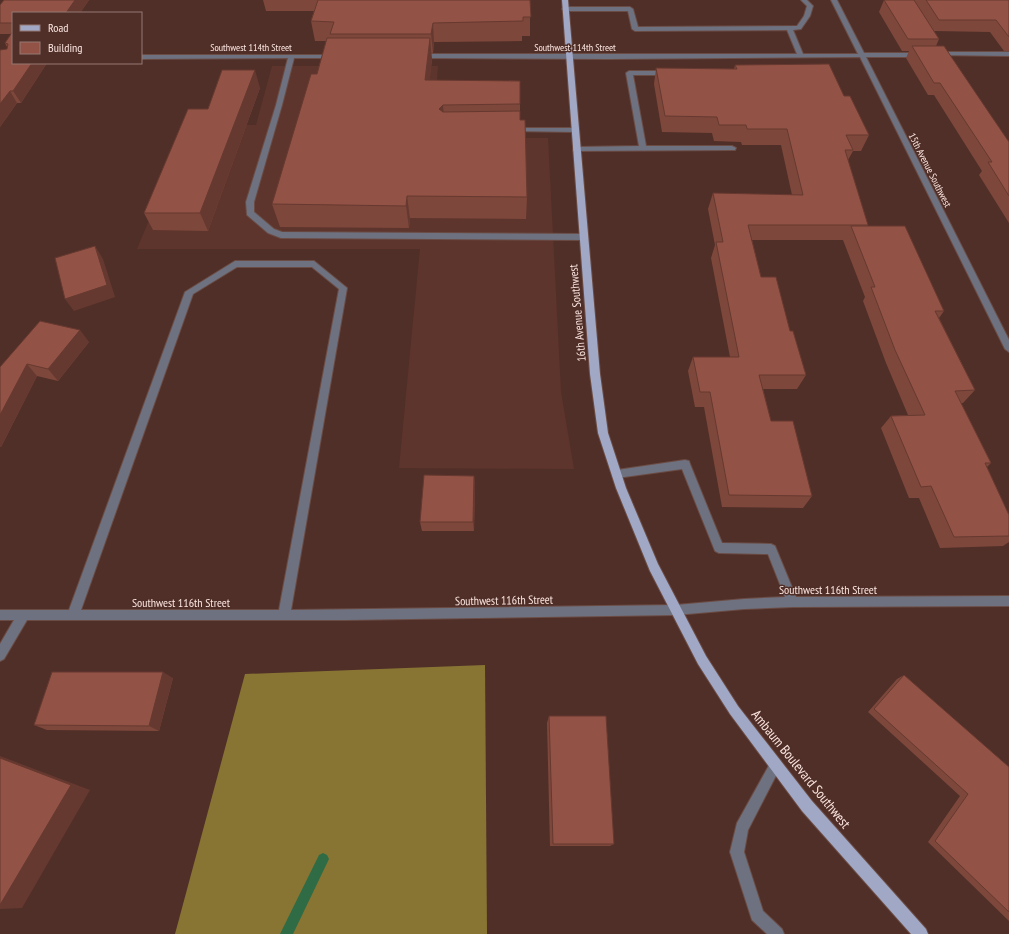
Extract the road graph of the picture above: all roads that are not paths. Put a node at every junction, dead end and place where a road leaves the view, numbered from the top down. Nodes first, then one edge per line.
1 (565, 0) edge
2 (628, 0) edge
3 (804, 0) edge
4 (834, 0) edge
5 (565, 9) junction
6 (630, 9) junction
7 (788, 28) junction
8 (1009, 54) edge
9 (861, 55) junction
10 (291, 56) junction
11 (343, 56) edge
12 (411, 56) edge
13 (569, 56) junction
14 (801, 56) junction
15 (142, 57) edge
16 (676, 73) edge
17 (506, 130) edge
18 (575, 130) junction
19 (732, 148) dead end
20 (576, 149) junction
21 (643, 149) junction
22 (584, 237) junction
23 (1009, 349) edge
24 (617, 474) junction
25 (1009, 601) edge
26 (792, 602) junction
27 (676, 610) junction
28 (0, 614) edge
29 (24, 615) junction
30 (73, 615) junction
31 (284, 615) junction
32 (0, 655) edge
33 (776, 764) junction
34 (777, 934) edge
35 (921, 934) edge

1 - 5 main road, 16th Avenue Southwest
2 - 6 street
3 - 7 street
4 - 9 street, 15th Avenue Southwest
5 - 6 street
5 - 13 main road, 16th Avenue Southwest
6 - 7 street
7 - 14 street
8 - 9 street, Southwest 114th Street
9 - 14 street, Southwest 114th Street
9 - 23 street, 15th Avenue Southwest
10 - 11 street, Southwest 114th Street
10 - 15 street, Southwest 114th Street
10 - 22 street
12 - 13 street, Southwest 114th Street
13 - 14 street, Southwest 114th Street
13 - 18 main road, 16th Avenue Southwest
16 - 21 street
17 - 18 street
18 - 20 main road, 16th Avenue Southwest
19 - 21 street
20 - 21 street
20 - 22 main road, 16th Avenue Southwest
22 - 24 main road, 16th Avenue Southwest
24 - 26 street
24 - 27 main road, 16th Avenue Southwest
25 - 26 street, Southwest 116th Street
26 - 27 street, Southwest 116th Street
27 - 31 street, Southwest 116th Street
27 - 33 main road, Ambaum Boulevard Southwest
28 - 29 street, Southwest 116th Street
29 - 30 street, Southwest 116th Street
29 - 32 street
30 - 31 street, Southwest 116th Street
30 - 31 street
33 - 34 street
33 - 35 main road, Ambaum Boulevard Southwest

